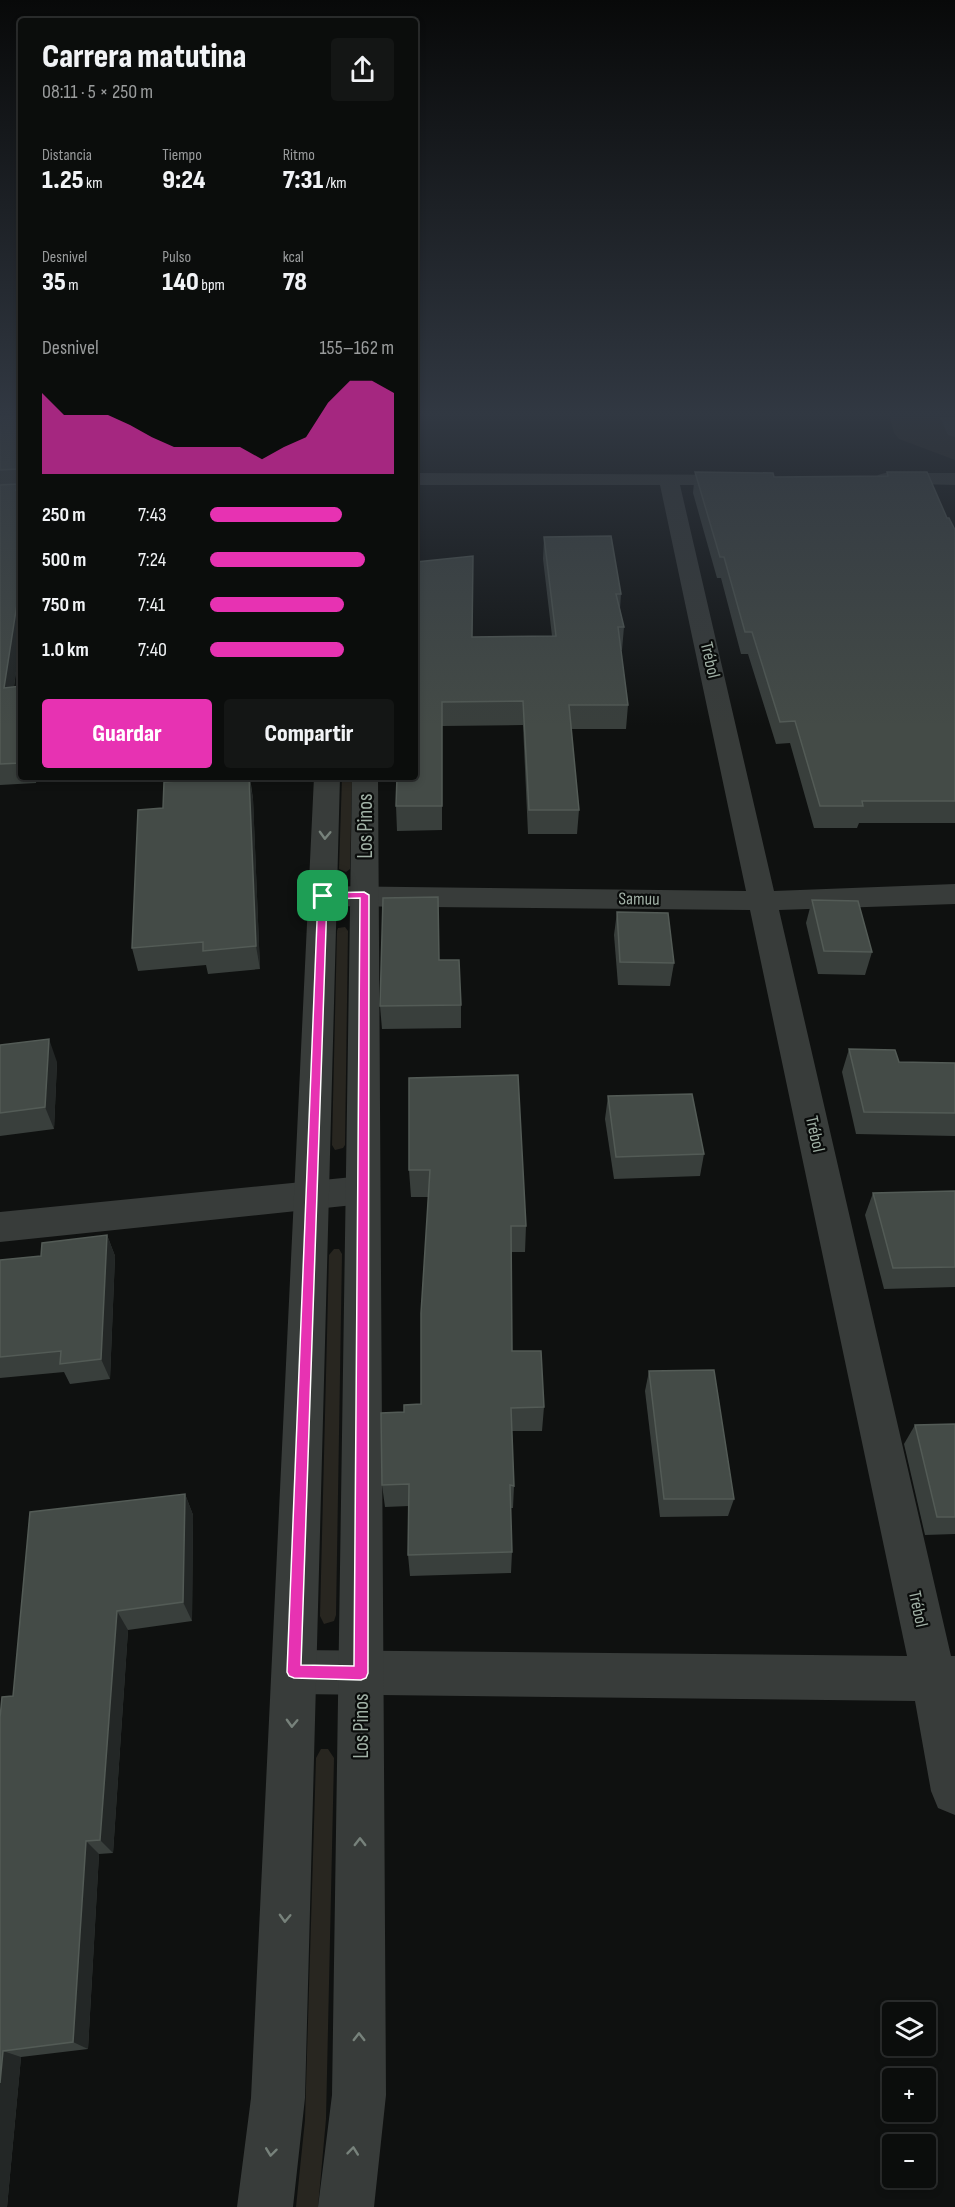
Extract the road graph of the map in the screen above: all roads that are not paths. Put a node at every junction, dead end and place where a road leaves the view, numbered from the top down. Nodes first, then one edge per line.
1 (678, 520) edge
2 (327, 780) edge
3 (365, 780) edge
4 (955, 894) edge
5 (364, 895) junction
6 (323, 896) junction
7 (764, 901) junction
8 (363, 1191) junction
9 (312, 1196) junction
10 (0, 1227) edge
11 (294, 1672) junction
12 (361, 1673) junction
13 (944, 1679) edge
14 (955, 1791) edge
15 (265, 2207) edge
16 (346, 2207) edge

1 - 7 street, Trébol
2 -> 6 street
3 - 5 street, Los Pinos
4 - 7 street, Samuu
5 - 6 street, Samuu
5 - 7 street, Samuu
5 - 8 street, Los Pinos
6 - 9 street
7 - 13 street, Trébol
8 - 9 street
8 - 12 street, Los Pinos
9 - 10 street
9 - 11 street
11 - 12 street
11 -> 15 street
12 - 13 street
16 -> 12 street, Los Pinos
13 - 14 street, Trébol

